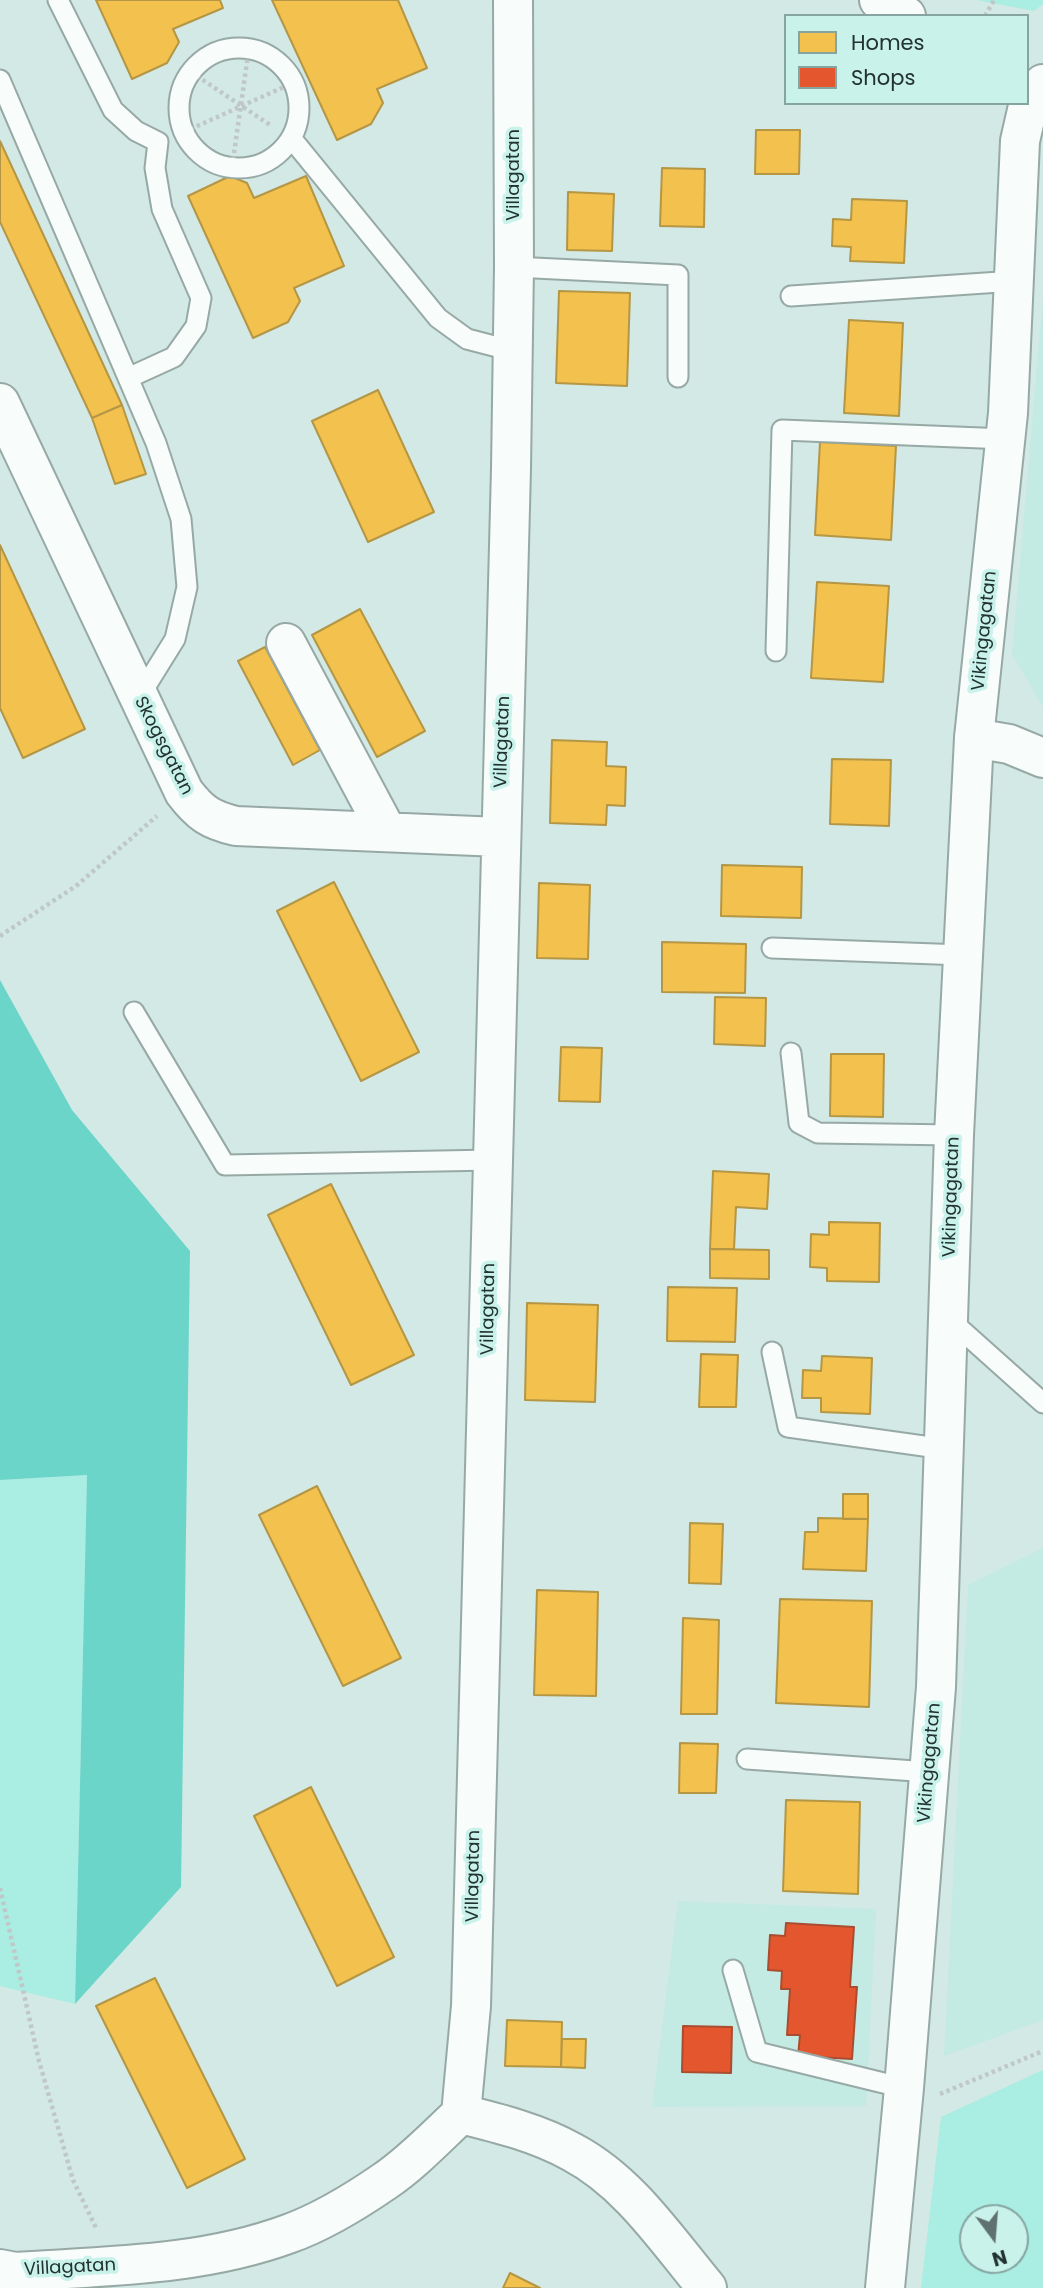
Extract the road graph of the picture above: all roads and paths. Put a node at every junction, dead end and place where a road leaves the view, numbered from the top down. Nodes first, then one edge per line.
1 (58, 0) edge
2 (513, 0) edge
3 (879, 0) edge
4 (903, 14) edge
5 (249, 48) junction
6 (191, 72) junction
7 (0, 80) edge
8 (295, 82) junction
9 (1035, 97) edge
10 (241, 106) junction
11 (184, 132) junction
12 (292, 139) junction
13 (158, 142) junction
14 (232, 167) junction
15 (514, 267) junction
16 (1015, 281) junction
17 (791, 296) dead end
18 (513, 351) junction
19 (678, 377) dead end
20 (128, 378) junction
21 (0, 402) edge
22 (1006, 439) junction
23 (286, 643) dead end
24 (776, 651) dead end
25 (139, 697) junction
26 (974, 738) junction
27 (1043, 758) edge
28 (184, 792) junction
29 (387, 832) junction
30 (500, 837) junction
31 (0, 936) edge
32 (772, 948) dead end
33 (963, 955) junction
34 (134, 1012) dead end
35 (791, 1053) dead end
36 (954, 1135) junction
37 (493, 1160) junction
38 (947, 1317) junction
39 (772, 1352) dead end
40 (1043, 1403) edge
41 (944, 1449) junction
42 (747, 1759) dead end
43 (929, 1772) junction
44 (0, 1888) edge
45 (733, 1970) dead end
46 (1043, 2051) edge
47 (902, 2099) junction
48 (461, 2114) junction
49 (114, 2266) junction
50 (8, 2276) edge
51 (706, 2288) edge
52 (885, 2288) edge

1 - 13 lane
2 - 15 street, Villagatan
3 - 4 street
5 - 6 lane
5 - 8 lane
5 - 10 path
6 - 10 path
6 - 11 lane
7 - 20 lane
8 - 10 path
8 - 12 lane
9 - 16 street, Vikingagatan
10 - 11 path
10 - 12 path
10 - 14 path
11 - 13 lane
11 - 14 lane
12 - 14 lane
12 - 18 lane
13 - 20 lane
15 - 18 street, Villagatan
15 - 19 lane
16 - 17 lane
16 - 22 street, Vikingagatan
18 - 30 street, Villagatan
20 - 25 lane
21 - 25 street, Skogsgatan
22 - 24 lane
22 - 26 street, Vikingagatan
23 - 29 street
25 - 28 street, Skogsgatan
26 - 27 street
26 - 33 street, Vikingagatan
28 - 29 street, Skogsgatan
28 - 31 path
29 - 30 street, Skogsgatan
30 - 37 street, Villagatan
32 - 33 lane
33 - 36 street, Vikingagatan
34 - 37 lane
35 - 36 lane
36 - 38 street, Vikingagatan
37 - 48 street, Villagatan
38 - 40 lane
38 - 41 street, Vikingagatan
39 - 41 lane
41 - 43 street, Vikingagatan
42 - 43 lane
43 - 47 street, Vikingagatan
44 - 49 path
45 - 47 lane
46 - 47 path
47 - 52 street, Vikingagatan
48 - 49 street, Villagatan
48 - 51 street
49 - 50 street, Villagatan

